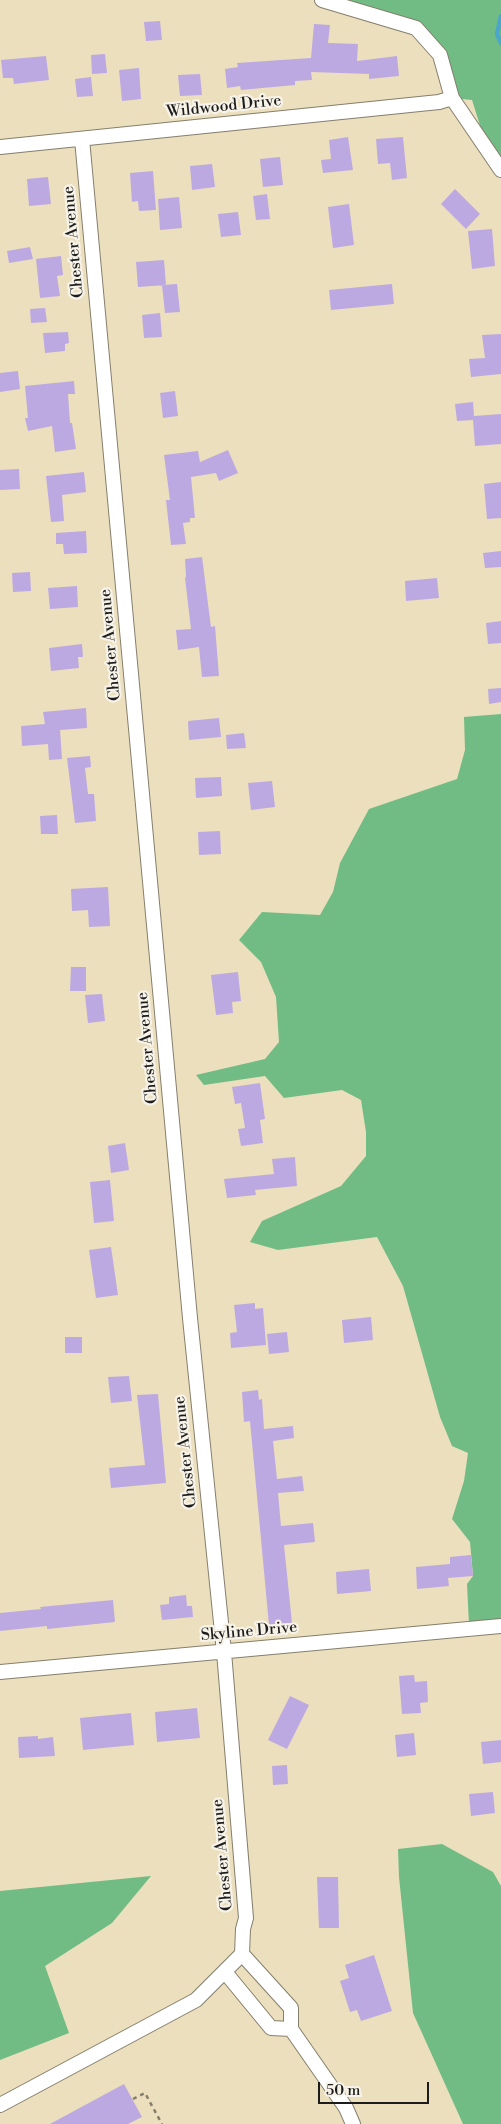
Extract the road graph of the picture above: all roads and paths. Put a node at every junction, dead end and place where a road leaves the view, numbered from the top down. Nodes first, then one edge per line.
1 (322, 0) edge
2 (452, 98) junction
3 (82, 139) junction
4 (0, 147) edge
5 (501, 170) edge
6 (501, 1626) edge
7 (224, 1652) junction
8 (0, 1672) edge
9 (242, 1954) junction
10 (225, 1972) junction
11 (290, 2029) junction
12 (133, 2099) dead end
13 (0, 2105) edge
14 (162, 2124) edge
15 (353, 2124) edge

1 - 2 street
2 - 3 street, Wildwood Drive
2 - 5 street
3 - 4 street, Wildwood Drive
3 - 7 street, Chester Avenue
6 - 7 street, Skyline Drive
7 - 8 street, Skyline Drive
7 - 9 street, Chester Avenue
9 - 10 street
9 - 11 street
10 - 11 street
10 - 13 street
11 - 15 street
12 - 14 path

